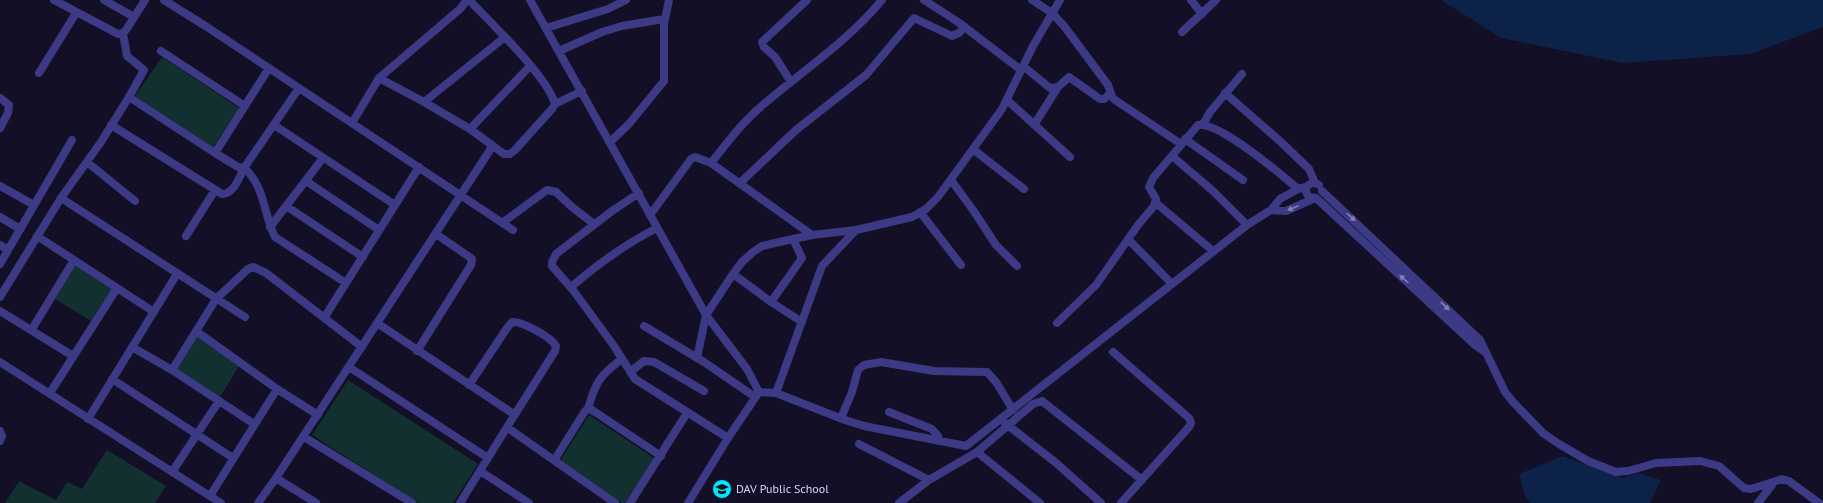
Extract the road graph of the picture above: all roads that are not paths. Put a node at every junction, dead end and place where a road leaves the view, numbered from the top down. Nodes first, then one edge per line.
1 (54, 0) edge
2 (104, 0) edge
3 (145, 0) edge
4 (164, 0) edge
5 (468, 0) edge
6 (530, 0) edge
7 (626, 0) edge
8 (669, 0) edge
9 (807, 0) edge
10 (882, 0) edge
11 (924, 0) edge
12 (1032, 0) edge
13 (1060, 0) edge
14 (1191, 0) edge
15 (1216, 0) edge
16 (76, 13) junction
17 (1052, 13) junction
18 (1202, 14) junction
19 (134, 17) junction
20 (664, 19) junction
21 (965, 27) junction
22 (546, 28) junction
23 (1182, 32) dead end
24 (123, 34) junction
25 (505, 37) junction
26 (161, 51) dead end
27 (559, 51) junction
28 (530, 66) junction
29 (269, 68) junction
30 (1022, 68) junction
31 (39, 73) dead end
32 (1242, 74) dead end
33 (379, 78) junction
34 (791, 82) junction
35 (1058, 87) junction
36 (299, 88) junction
37 (582, 91) junction
38 (1111, 93) junction
39 (1225, 94) junction
40 (129, 97) junction
41 (0, 98) edge
42 (1007, 100) junction
43 (424, 102) junction
44 (555, 104) junction
45 (245, 106) junction
46 (352, 123) junction
47 (1203, 124) junction
48 (111, 125) junction
49 (1034, 125) junction
50 (274, 126) junction
51 (0, 128) edge
52 (470, 129) junction
53 (72, 140) dead end
54 (1183, 141) junction
55 (610, 142) junction
56 (492, 147) junction
57 (974, 150) junction
58 (215, 153) junction
59 (1172, 156) junction
60 (323, 158) junction
61 (1070, 158) dead end
62 (89, 159) junction
63 (711, 163) junction
64 (244, 168) junction
65 (419, 168) junction
66 (951, 180) junction
67 (1243, 180) dead end
68 (306, 181) junction
69 (740, 183) junction
70 (1315, 183) junction
71 (0, 186) edge
72 (1302, 188) junction
73 (1024, 189) dead end
74 (215, 190) junction
75 (1322, 191) junction
76 (639, 193) junction
77 (461, 196) junction
78 (61, 198) junction
79 (1315, 199) junction
80 (135, 201) dead end
81 (1156, 203) junction
82 (34, 205) junction
83 (395, 205) junction
84 (286, 206) junction
85 (1271, 210) junction
86 (920, 212) junction
87 (650, 215) junction
88 (0, 217) edge
89 (502, 223) junction
90 (594, 224) junction
91 (1247, 224) junction
92 (270, 227) junction
93 (657, 228) junction
94 (20, 229) junction
95 (379, 230) junction
96 (513, 230) dead end
97 (856, 230) junction
98 (436, 234) junction
99 (812, 235) junction
100 (37, 236) junction
101 (186, 236) dead end
102 (793, 239) junction
103 (1128, 239) junction
104 (0, 245) edge
105 (8, 250) junction
106 (1213, 251) junction
107 (363, 257) junction
108 (74, 260) junction
109 (0, 264) edge
110 (961, 265) dead end
111 (1017, 266) dead end
112 (177, 274) junction
113 (733, 274) junction
114 (346, 283) junction
115 (1172, 284) junction
116 (571, 287) junction
117 (117, 288) junction
118 (0, 297) edge
119 (216, 299) junction
120 (771, 302) junction
121 (0, 310) edge
122 (154, 312) junction
123 (706, 315) junction
124 (245, 317) dead end
125 (324, 318) junction
126 (802, 322) junction
127 (377, 323) junction
128 (1057, 323) dead end
129 (644, 326) dead end
130 (32, 329) junction
131 (196, 332) junction
132 (132, 347) junction
133 (362, 347) junction
134 (417, 351) junction
135 (1112, 352) dead end
136 (1485, 352) junction
137 (73, 356) junction
138 (697, 358) junction
139 (622, 360) junction
140 (0, 362) edge
141 (349, 367) junction
142 (172, 370) junction
143 (630, 372) junction
144 (112, 379) junction
145 (468, 385) junction
146 (277, 389) junction
147 (704, 391) dead end
148 (50, 393) junction
149 (776, 393) junction
150 (757, 395) junction
151 (219, 401) junction
152 (588, 409) junction
153 (1013, 410) junction
154 (889, 412) dead end
155 (687, 413) junction
156 (318, 415) junction
157 (514, 416) junction
158 (841, 418) junction
159 (88, 419) junction
160 (1001, 420) junction
161 (254, 424) junction
162 (1008, 426) junction
163 (508, 428) junction
164 (0, 431) edge
165 (197, 434) junction
166 (304, 437) junction
167 (728, 438) junction
168 (0, 441) edge
169 (939, 441) junction
170 (859, 444) dead end
171 (977, 452) junction
172 (661, 456) junction
173 (232, 458) junction
174 (488, 458) junction
175 (555, 460) junction
176 (480, 471) junction
177 (172, 472) junction
178 (276, 478) junction
179 (929, 480) junction
180 (1142, 480) junction
181 (1772, 485) dead end
182 (210, 496) junction
183 (904, 501) edge
184 (526, 502) edge
185 (221, 503) edge
186 (258, 503) edge
187 (316, 503) edge
188 (412, 503) edge
189 (460, 503) edge
190 (615, 503) edge
191 (630, 503) edge
192 (688, 503) edge
193 (1040, 503) edge
194 (1101, 503) edge
195 (1121, 503) edge
196 (1758, 503) edge
197 (1819, 503) edge

1 - 16 street
2 - 19 street
3 - 19 street
4 - 29 street
5 - 25 street
5 - 33 street
6 - 22 street
7 - 22 street
8 - 20 street
9 - 34 street
10 - 34 street
11 - 21 street
12 - 17 street
13 - 17 street
14 - 18 street
15 - 18 street
16 - 24 street
16 - 31 street
17 - 30 street
17 - 38 street
18 - 23 street
19 - 24 street
20 - 27 street
20 - 55 street
21 - 30 street
21 - 69 street
22 - 27 street
24 - 40 street
25 - 28 street
25 - 43 street
26 - 45 street
27 - 37 street
28 - 44 street
28 - 52 street
29 - 36 street
29 - 45 street
30 - 35 street
30 - 42 street
32 - 39 street
33 - 43 street
33 - 46 street
34 - 63 street
35 - 38 street
35 - 49 street
36 - 46 street
36 - 50 street
37 - 44 street
37 - 55 street
38 - 54 street
39 - 47 street
39 - 70 street
40 - 48 street
40 - 58 street
41 - 51 street
42 - 49 street
42 - 57 street
43 - 52 street
44 - 56 street
45 - 58 street
46 - 65 street
47 - 54 street
47 - 72 street
48 - 62 street
48 - 74 street
49 - 61 street
50 - 60 street
50 - 64 street
52 - 56 street
53 - 82 street
54 - 59 street
54 - 67 street
55 - 76 street
56 - 77 street
57 - 66 street
57 - 73 street
58 - 64 street
59 - 81 street
59 - 91 street
60 - 68 street
60 - 83 street
62 - 78 street
62 - 80 street
63 - 69 street
63 - 87 street
64 - 74 street
64 - 92 street
65 - 77 street
65 - 83 street
66 - 86 street
66 - 111 street
68 - 84 street
68 - 95 street
69 - 99 street
70 - 72 street
70 - 75 street
71 - 82 street
72 - 79 street
72 - 85 street
74 - 101 street
75 - 79 street
75 -> 136 street
76 - 87 street
76 - 90 street
77 - 89 street
77 - 98 street
78 - 100 street
78 - 112 street
79 -> 85 street
136 -> 79 street
81 - 103 street
81 - 106 street
82 - 94 street
83 - 95 street
84 - 92 street
84 - 107 street
85 - 91 street
86 - 97 street
86 - 110 street
87 - 93 street
88 - 94 street
89 - 90 street
89 - 96 street
90 - 116 street
91 - 106 street
92 - 114 street
93 - 116 street
93 - 123 street
94 - 105 street
95 - 107 street
97 - 99 street
97 - 126 street
98 - 127 street
98 - 134 street
99 - 102 street
100 - 108 street
100 - 118 street
102 - 113 street
102 - 120 street
103 - 115 street
103 - 128 street
104 - 105 street
105 - 109 street
106 - 115 street
107 - 114 street
108 - 117 street
108 - 130 street
112 - 119 street
112 - 122 street
113 - 120 street
113 - 123 street
114 - 125 street
115 - 153 street
116 - 139 street
117 - 122 street
117 - 137 street
119 - 124 street
119 - 125 street
119 - 131 street
120 - 126 street
121 - 130 street
122 - 132 street
123 - 138 street
123 - 150 street
125 - 133 street
126 - 149 street
127 - 133 street
127 - 134 street
129 - 138 street
130 - 137 street
131 - 142 street
131 - 146 street
132 - 142 street
132 - 144 street
133 - 141 street
134 - 145 street
135 - 180 street
136 - 197 street
137 - 148 street
138 - 150 street
139 - 143 street
139 - 152 street
140 - 148 street
141 - 156 street
141 - 174 street
142 - 151 street
143 - 147 street
143 - 155 street
144 - 159 street
144 - 165 street
145 - 157 street
145 - 157 street
146 - 156 street
146 - 161 street
148 - 159 street
149 - 150 street
149 - 158 street
150 - 167 street
151 - 161 street
151 - 165 street
152 - 172 street
152 - 175 street
153 - 158 street
153 - 160 street
154 - 169 street
155 - 167 street
155 - 172 street
156 - 166 street
157 - 163 street
158 - 169 street
159 - 177 street
160 - 162 street
160 - 169 street
161 - 173 street
162 - 171 street
162 - 180 street
162 - 194 street
163 - 174 street
163 - 175 street
164 - 168 street
165 - 173 street
165 - 177 street
166 - 178 street
166 - 188 street
167 - 192 street
170 - 179 street
171 - 179 street
171 - 193 street
172 - 191 street
173 - 182 street
174 - 176 street
175 - 190 street
176 - 184 street
176 - 189 street
177 - 182 street
178 - 186 street
178 - 187 street
179 - 183 street
180 - 195 street
181 - 196 street
182 - 185 street

